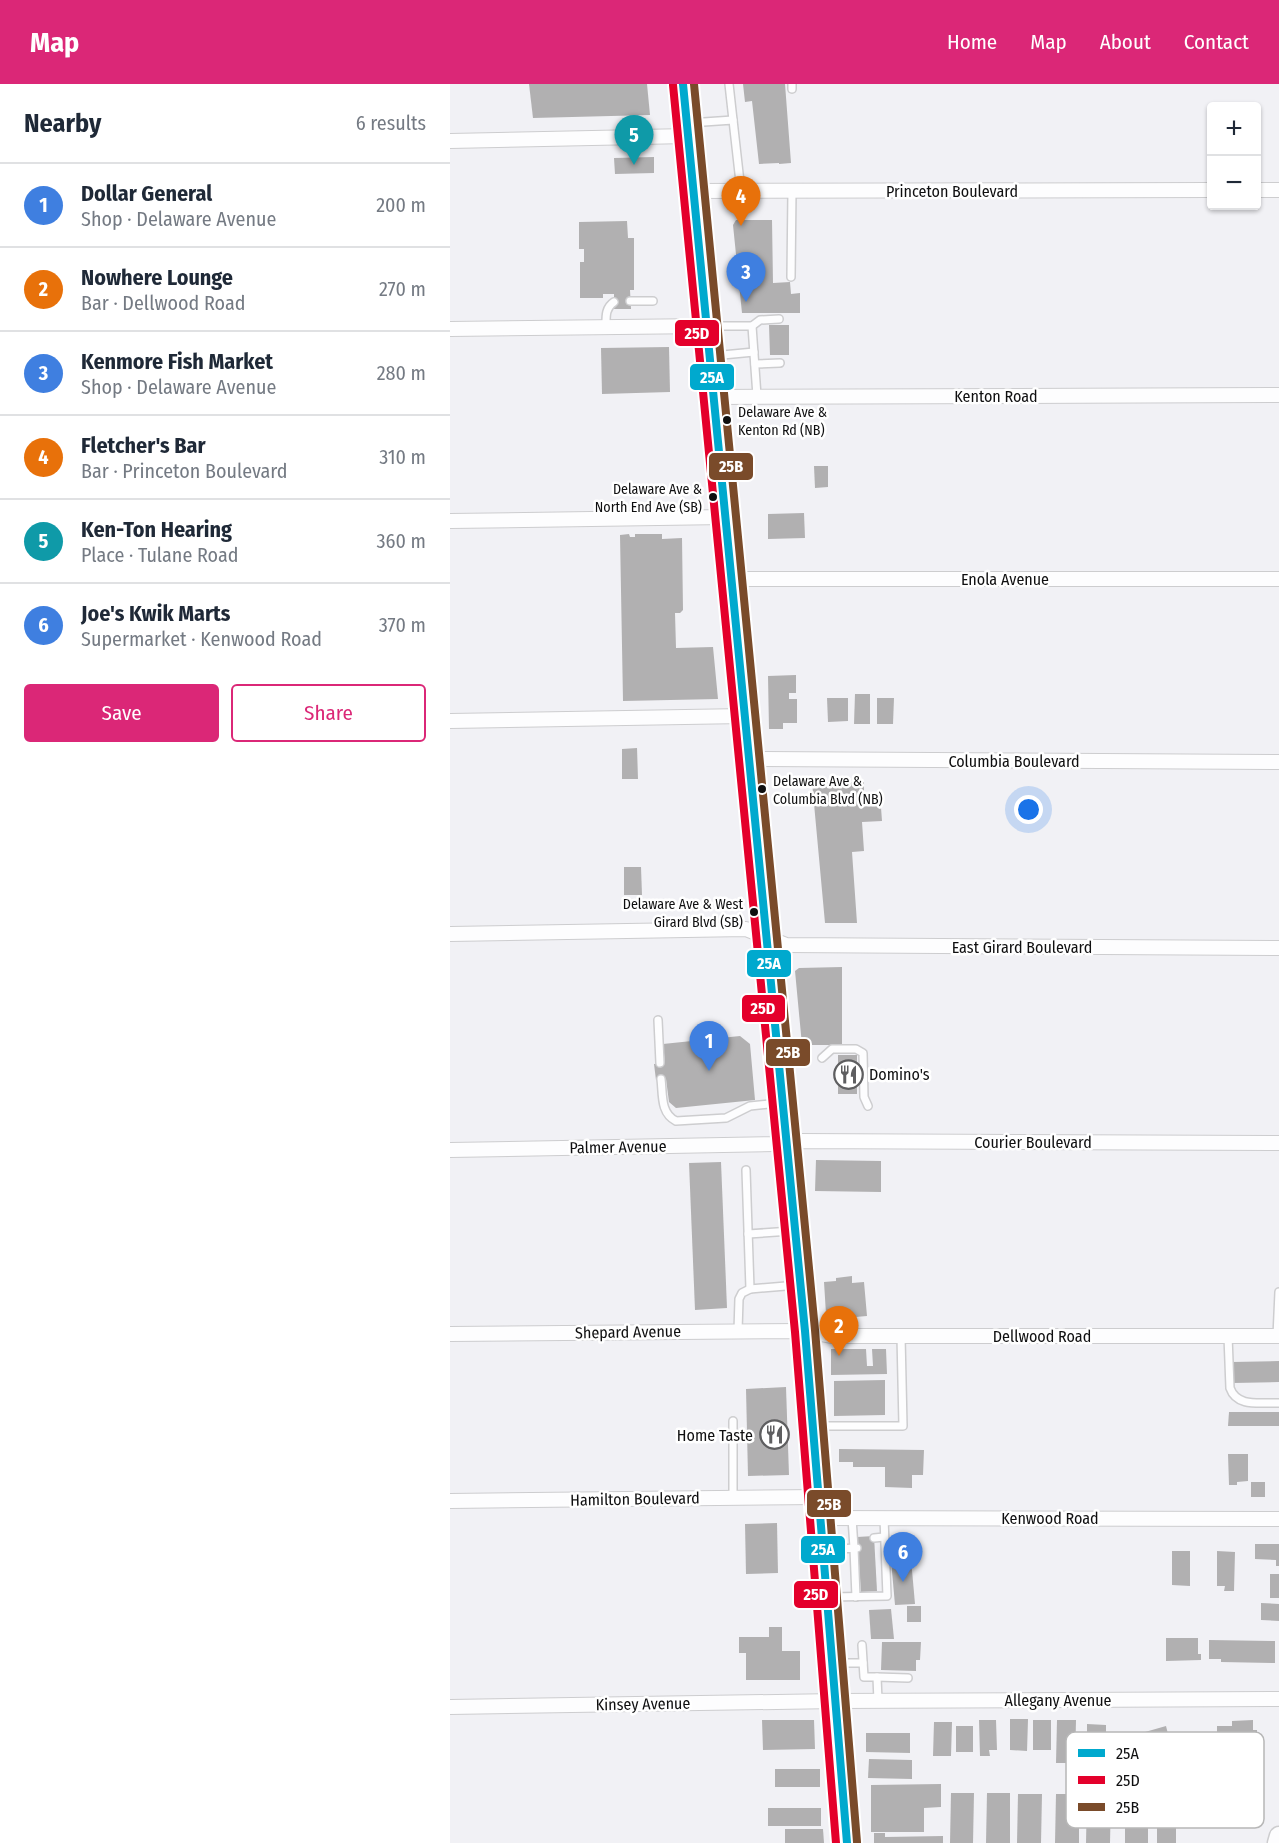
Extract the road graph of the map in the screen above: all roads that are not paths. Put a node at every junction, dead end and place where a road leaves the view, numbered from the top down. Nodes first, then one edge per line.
1 (682, 84) edge
2 (729, 84) edge
3 (733, 120) junction
4 (687, 130) junction
5 (450, 141) edge
6 (1207, 190) edge
7 (1261, 190) edge
8 (1279, 190) edge
9 (693, 191) junction
10 (741, 191) junction
11 (792, 191) junction
12 (791, 277) dead end
13 (614, 302) dead end
14 (630, 302) dead end
15 (652, 302) dead end
16 (779, 319) dead end
17 (752, 326) junction
18 (606, 327) junction
19 (706, 327) junction
20 (450, 329) edge
21 (754, 352) junction
22 (709, 356) junction
23 (780, 363) dead end
24 (755, 364) junction
25 (757, 396) junction
26 (1279, 396) edge
27 (713, 397) junction
28 (725, 517) junction
29 (450, 521) edge
30 (731, 579) junction
31 (1279, 579) edge
32 (744, 716) junction
33 (450, 721) edge
34 (749, 759) junction
35 (1279, 762) edge
36 (450, 934) edge
37 (766, 937) junction
38 (1279, 948) edge
39 (658, 1020) dead end
40 (822, 1058) dead end
41 (660, 1063) dead end
42 (661, 1079) dead end
43 (782, 1103) junction
44 (868, 1106) dead end
45 (786, 1143) junction
46 (1279, 1143) edge
47 (450, 1150) edge
48 (746, 1170) dead end
49 (795, 1231) junction
50 (748, 1234) junction
51 (801, 1285) junction
52 (750, 1290) junction
53 (1279, 1292) edge
54 (738, 1331) junction
55 (805, 1331) junction
56 (450, 1334) edge
57 (901, 1336) junction
58 (1228, 1336) junction
59 (1278, 1336) edge
60 (1279, 1403) edge
61 (733, 1420) dead end
62 (814, 1426) junction
63 (733, 1498) junction
64 (450, 1501) edge
65 (820, 1508) junction
66 (852, 1518) junction
67 (884, 1518) junction
68 (1279, 1519) edge
69 (884, 1537) junction
70 (874, 1538) dead end
71 (885, 1546) junction
72 (875, 1547) dead end
73 (856, 1548) junction
74 (823, 1550) junction
75 (886, 1569) junction
76 (876, 1570) dead end
77 (828, 1597) junction
78 (856, 1597) junction
79 (862, 1645) dead end
80 (833, 1663) junction
81 (863, 1663) junction
82 (877, 1677) junction
83 (908, 1678) dead end
84 (1279, 1699) edge
85 (836, 1701) junction
86 (878, 1701) junction
87 (450, 1707) edge
88 (1279, 1836) edge
89 (847, 1843) edge
90 (1277, 1843) edge

1 - 4 main road
2 - 3 lane
3 - 4 lane
3 - 10 lane
4 - 5 street
4 - 9 main road
6 - 11 street, Princeton Boulevard
7 - 8 street
9 - 10 street, Princeton Boulevard
9 - 19 main road
10 - 11 street, Princeton Boulevard
11 - 12 lane
13 - 18 lane
14 - 15 lane
16 - 17 lane
17 - 19 lane
17 - 21 lane
18 - 19 street
18 - 20 street
19 - 22 main road
21 - 22 lane
21 - 24 lane
22 - 27 main road
23 - 24 lane
24 - 25 lane
25 - 26 street, Kenton Road
25 - 27 street, Kenton Road
27 - 28 main road
28 - 29 street
28 - 30 main road
30 - 31 street, Enola Avenue
30 - 32 main road
32 - 33 street
32 - 34 main road
34 - 35 street, Columbia Boulevard
34 - 37 main road
36 - 37 street, East Girard Boulevard
37 - 38 street, East Girard Boulevard
37 - 43 main road
39 - 41 lane
40 - 44 lane
42 - 43 lane
43 - 45 main road
45 - 46 street, Courier Boulevard
45 - 47 street, Palmer Avenue
45 - 49 main road
48 - 50 lane
49 - 50 lane
49 - 51 main road
50 - 52 lane
51 - 52 lane
51 - 55 main road
52 - 54 lane
53 - 59 lane
54 - 55 street, Shepard Avenue
54 - 56 street, Shepard Avenue
55 - 57 street, Dellwood Road
55 - 62 main road
57 - 58 street, Dellwood Road
57 - 62 lane
58 - 59 street, Dellwood Road
58 - 60 lane
61 - 63 lane
62 - 65 main road
63 - 64 street, Hamilton Boulevard
63 - 65 street, Hamilton Boulevard
65 - 66 street, Kenwood Road
65 - 74 main road
66 - 67 street, Kenwood Road
66 - 73 lane
67 - 68 street, Kenwood Road
67 - 69 lane
69 - 70 lane
69 - 71 lane
71 - 72 lane
71 - 75 lane
73 - 74 lane
73 - 78 lane
74 - 77 main road
75 - 76 lane
75 - 78 lane
77 - 78 lane
77 - 80 main road
79 - 81 lane
80 - 81 lane
80 - 85 main road
81 - 82 lane
82 - 83 lane
82 - 86 lane
84 - 86 street, Allegany Avenue
85 - 86 street, Allegany Avenue
85 - 87 street, Kinsey Avenue
85 - 89 main road
88 - 90 street

